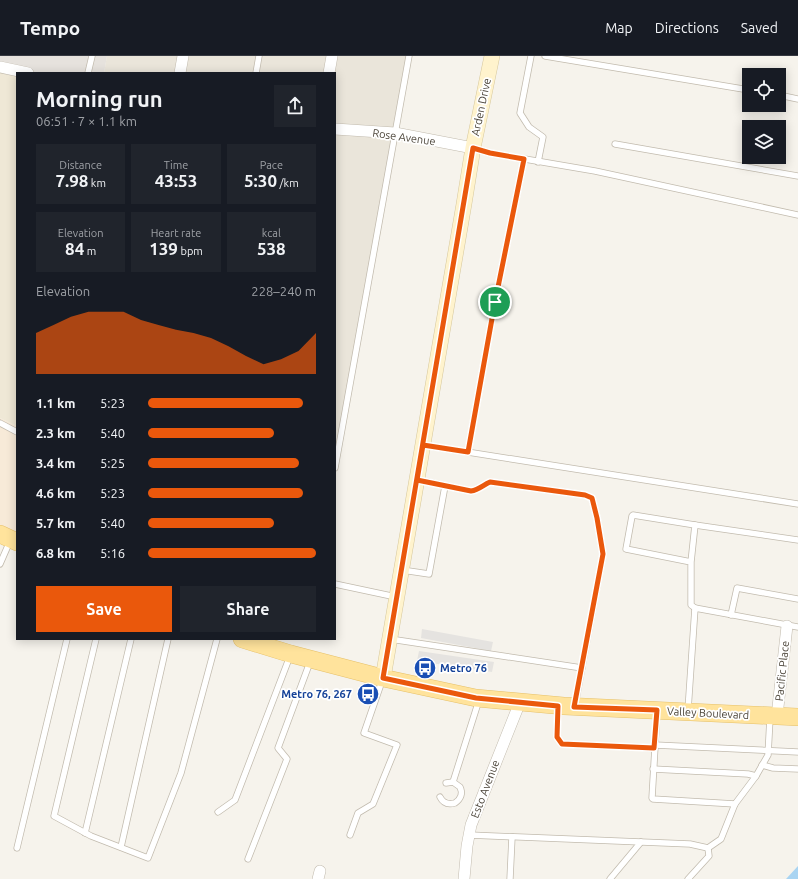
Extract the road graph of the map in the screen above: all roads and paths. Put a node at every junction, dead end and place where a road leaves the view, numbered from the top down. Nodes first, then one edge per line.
1 (92, 56) edge
2 (183, 56) edge
3 (259, 56) edge
4 (332, 56) edge
5 (409, 56) edge
6 (492, 56) edge
7 (531, 56) edge
8 (545, 56) edge
9 (0, 67) edge
10 (23, 72) edge
11 (88, 72) edge
12 (180, 72) edge
13 (256, 72) edge
14 (329, 72) edge
15 (742, 89) edge
16 (786, 97) edge
17 (798, 99) edge
18 (336, 129) edge
19 (395, 134) junction
20 (615, 144) dead end
21 (473, 148) junction
22 (524, 159) junction
23 (538, 162) junction
24 (798, 176) edge
25 (798, 215) edge
26 (0, 423) edge
27 (16, 431) edge
28 (423, 445) junction
29 (468, 452) junction
30 (336, 462) edge
31 (417, 480) junction
32 (445, 486) junction
33 (798, 504) edge
34 (695, 525) junction
35 (9, 538) edge
36 (798, 540) edge
37 (691, 562) junction
38 (0, 564) edge
39 (401, 570) junction
40 (336, 584) edge
41 (397, 597) junction
42 (798, 598) edge
43 (695, 608) junction
44 (731, 615) junction
45 (787, 626) junction
46 (798, 627) edge
47 (389, 639) junction
48 (67, 640) edge
49 (96, 640) edge
50 (131, 640) edge
51 (168, 640) edge
52 (217, 640) edge
53 (245, 640) edge
54 (291, 654) junction
55 (311, 660) junction
56 (582, 668) junction
57 (383, 678) junction
58 (479, 698) junction
59 (520, 702) junction
60 (566, 706) junction
61 (657, 710) junction
62 (688, 712) junction
63 (773, 716) junction
64 (798, 717) edge
65 (654, 746) junction
66 (768, 750) junction
67 (798, 752) edge
68 (762, 765) junction
69 (653, 769) junction
70 (798, 770) edge
71 (756, 776) junction
72 (453, 782) junction
73 (446, 783) dead end
74 (440, 796) dead end
75 (735, 804) junction
76 (218, 812) dead end
77 (85, 833) junction
78 (350, 835) dead end
79 (469, 835) junction
80 (512, 837) junction
81 (641, 842) junction
82 (121, 847) junction
83 (17, 848) dead end
84 (708, 848) junction
85 (248, 859) dead end
86 (464, 879) edge
87 (510, 879) edge
88 (610, 879) edge
89 (688, 879) edge

1 - 11 lane
2 - 12 street
3 - 13 lane
4 - 14 street
5 - 19 lane
6 - 21 street, Arden Drive
7 - 23 lane
8 - 15 lane
9 - 10 street
16 - 17 lane
18 - 19 street, Rose Avenue
19 - 21 street, Rose Avenue
19 - 30 lane
20 - 24 lane
21 - 22 lane
21 - 28 street, Arden Drive
22 - 23 lane
22 - 29 lane
23 - 25 lane
26 - 27 lane
28 - 29 lane
28 - 31 street, Arden Drive
29 - 33 lane
31 - 32 lane
31 - 39 street, Arden Drive
32 - 39 lane
32 - 56 lane
34 - 36 lane
34 - 37 lane
34 - 37 lane
35 - 38 lane
37 - 43 lane
39 - 41 street, Arden Drive
40 - 41 lane
41 - 47 street, Arden Drive
42 - 44 lane
43 - 44 lane
43 - 62 lane
44 - 45 lane
45 - 46 lane
45 - 63 street, Pacific Place
47 - 56 lane
47 - 57 street, Arden Drive
48 - 83 lane
49 - 77 lane
50 - 77 lane
51 - 82 lane
52 - 82 lane
53 - 54 main road, Valley Boulevard
54 - 55 main road, Valley Boulevard
54 - 76 lane
55 - 57 main road, Valley Boulevard
55 - 85 lane
56 - 60 lane
57 - 58 main road, Valley Boulevard
57 - 78 lane
58 - 59 main road, Valley Boulevard
58 - 72 lane
59 - 60 main road, Valley Boulevard
59 - 79 street, Esto Avenue
60 - 61 main road, Valley Boulevard
60 - 65 lane
61 - 62 main road, Valley Boulevard
61 - 65 lane
62 - 63 main road, Valley Boulevard
63 - 64 main road, Valley Boulevard
63 - 66 lane
65 - 66 lane
65 - 69 lane
66 - 67 lane
66 - 68 lane
68 - 70 lane
68 - 71 lane
69 - 71 lane
69 - 75 lane
71 - 75 lane
72 - 73 lane
72 - 74 lane
75 - 84 lane
77 - 82 lane
79 - 80 lane
79 - 86 street, Esto Avenue
80 - 81 lane
80 - 87 lane
81 - 84 lane
81 - 88 lane
84 - 89 lane

